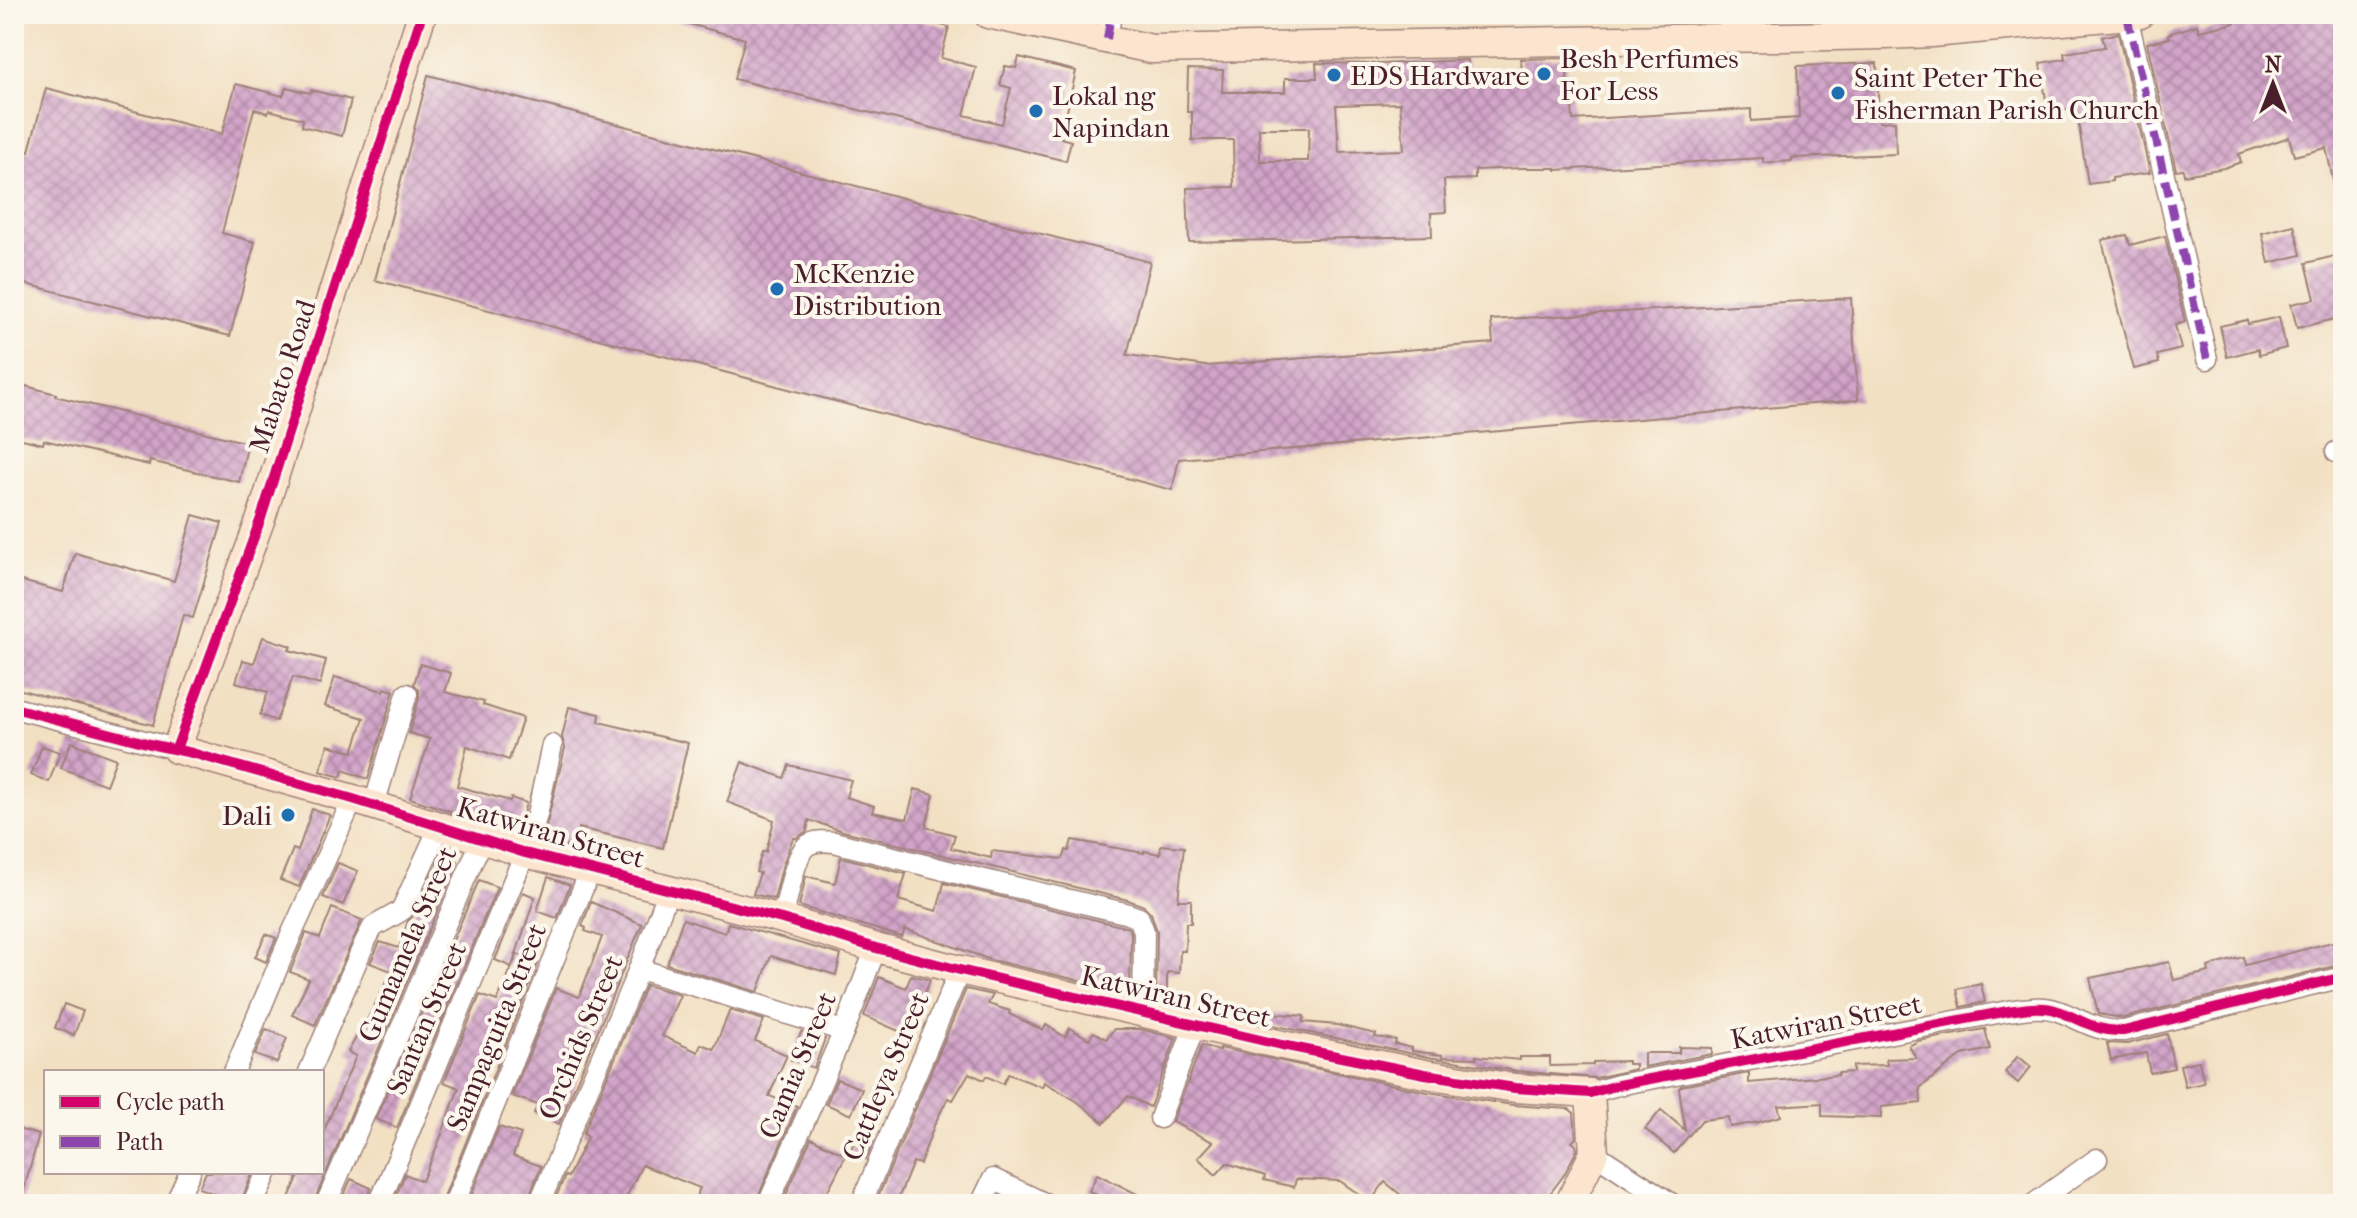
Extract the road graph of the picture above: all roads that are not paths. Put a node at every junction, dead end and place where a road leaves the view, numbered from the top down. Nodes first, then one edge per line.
1 (422, 14) edge
2 (988, 14) edge
3 (2133, 15) edge
4 (1109, 26) edge
5 (2207, 359) dead end
6 (407, 694) dead end
7 (14, 708) edge
8 (552, 745) dead end
9 (176, 749) junction
10 (363, 802) junction
11 (440, 826) junction
12 (482, 839) junction
13 (525, 853) junction
14 (590, 871) junction
15 (669, 890) junction
16 (782, 919) junction
17 (876, 948) junction
18 (639, 969) junction
19 (960, 970) junction
20 (2343, 977) edge
21 (1143, 1013) junction
22 (1195, 1025) junction
23 (844, 1031) junction
24 (235, 1070) edge
25 (310, 1070) edge
26 (1590, 1093) junction
27 (1160, 1118) dead end
28 (1594, 1153) junction
29 (2097, 1159) dead end
30 (189, 1174) edge
31 (266, 1174) edge
32 (175, 1204) edge
33 (253, 1204) edge
34 (326, 1204) edge
35 (379, 1204) edge
36 (454, 1204) edge
37 (539, 1204) edge
38 (768, 1204) edge
39 (861, 1204) edge
40 (981, 1204) edge
41 (1046, 1204) edge
42 (1569, 1204) edge
43 (1672, 1204) edge
44 (2034, 1204) edge

1 - 9 street, Mabato Road
2 - 4 street
3 - 4 street
3 - 5 street
6 - 10 street
7 - 9 street, Katwiran Street
8 - 13 street, Santan Street
9 - 10 street, Katwiran Street
10 - 11 street, Katwiran Street
10 - 24 street
11 - 12 street, Katwiran Street
11 - 25 street
12 - 13 street, Katwiran Street
12 - 34 street, Gumamela Street
13 - 14 street, Katwiran Street
13 - 35 street, Santan Street
14 - 15 street, Katwiran Street
14 - 36 street, Sampaguita Street
15 - 16 street, Katwiran Street
15 - 18 street, Orchids Street
16 - 17 street, Katwiran Street
16 - 21 street
17 - 19 street, Katwiran Street
17 - 23 street, Camia Street
18 - 23 street
18 - 37 street, Orchids Street
19 - 21 street, Katwiran Street
19 - 39 street, Cattleya Street
20 - 26 street, Katwiran Street
21 - 22 street, Katwiran Street
22 - 26 street, Katwiran Street
22 - 27 street
23 - 38 street, Camia Street
26 - 28 street
28 - 42 street
28 - 43 street
29 - 44 street
30 - 32 street
31 - 33 street
40 - 41 street

